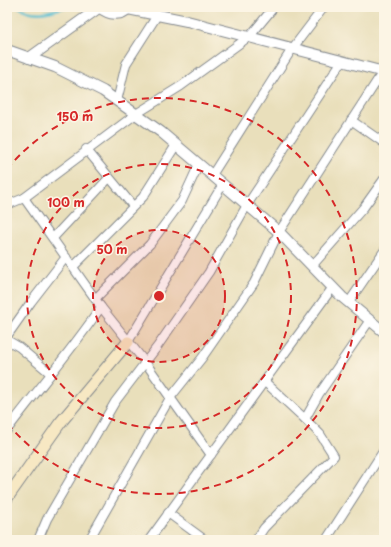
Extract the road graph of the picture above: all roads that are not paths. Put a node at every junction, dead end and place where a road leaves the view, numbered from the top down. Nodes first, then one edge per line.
1 (99, 7) edge
2 (274, 7) edge
3 (324, 7) edge
4 (129, 8) edge
5 (158, 14) junction
6 (250, 36) junction
7 (292, 48) junction
8 (7, 50) edge
9 (30, 58) junction
10 (342, 61) junction
11 (384, 71) edge
12 (117, 101) junction
13 (136, 114) junction
14 (351, 120) junction
15 (384, 143) edge
16 (176, 145) junction
17 (86, 149) junction
18 (199, 164) junction
19 (212, 175) junction
20 (109, 178) junction
21 (384, 179) edge
22 (223, 184) junction
23 (24, 198) junction
24 (7, 205) edge
25 (247, 205) junction
26 (133, 206) junction
27 (279, 232) junction
28 (53, 238) junction
29 (384, 250) edge
30 (66, 257) junction
31 (312, 266) junction
32 (73, 267) junction
33 (333, 287) junction
34 (95, 299) junction
35 (349, 302) junction
36 (101, 307) junction
37 (370, 320) junction
38 (384, 332) edge
39 (7, 336) edge
40 (7, 340) edge
41 (128, 342) junction
42 (145, 362) junction
43 (51, 374) junction
44 (264, 382) junction
45 (170, 398) junction
46 (305, 419) junction
47 (7, 430) edge
48 (384, 450) edge
49 (211, 455) junction
50 (7, 498) edge
51 (168, 513) junction
52 (38, 540) edge
53 (89, 540) edge
54 (149, 540) edge
55 (205, 540) edge
56 (256, 540) edge
57 (326, 540) edge

1 - 4 street
1 - 9 street
2 - 6 street
3 - 7 street
4 - 5 street
5 - 6 street
5 - 12 street
6 - 7 street
6 - 13 street
7 - 10 street
7 - 19 street
8 - 9 street
9 - 12 street
10 - 11 street
10 - 25 street
11 - 14 street
12 - 13 street
13 - 16 street
13 - 17 street
14 - 15 street
14 - 27 street
16 - 18 street
16 - 26 street
17 - 20 street
17 - 23 street
18 - 19 street
18 - 34 street
19 - 22 street
20 - 26 street
20 - 28 street
21 - 31 street
22 - 25 street
22 - 41 street
23 - 24 street
23 - 28 street
25 - 27 street
25 - 42 street
26 - 32 street
27 - 31 street
27 - 45 street
28 - 30 street
29 - 35 street
30 - 32 street
30 - 39 street
31 - 33 street
32 - 34 street
33 - 35 street
33 - 44 street
34 - 36 street
35 - 37 street
36 - 41 street
36 - 43 street
37 - 38 street
37 - 46 street
40 - 43 street
41 - 42 street
41 - 50 main road
42 - 45 street
42 - 52 street
43 - 47 street
44 - 46 street
44 - 49 street
45 - 49 street
45 - 53 street
46 - 56 street
48 - 57 street
49 - 51 street
51 - 54 street
51 - 55 street

